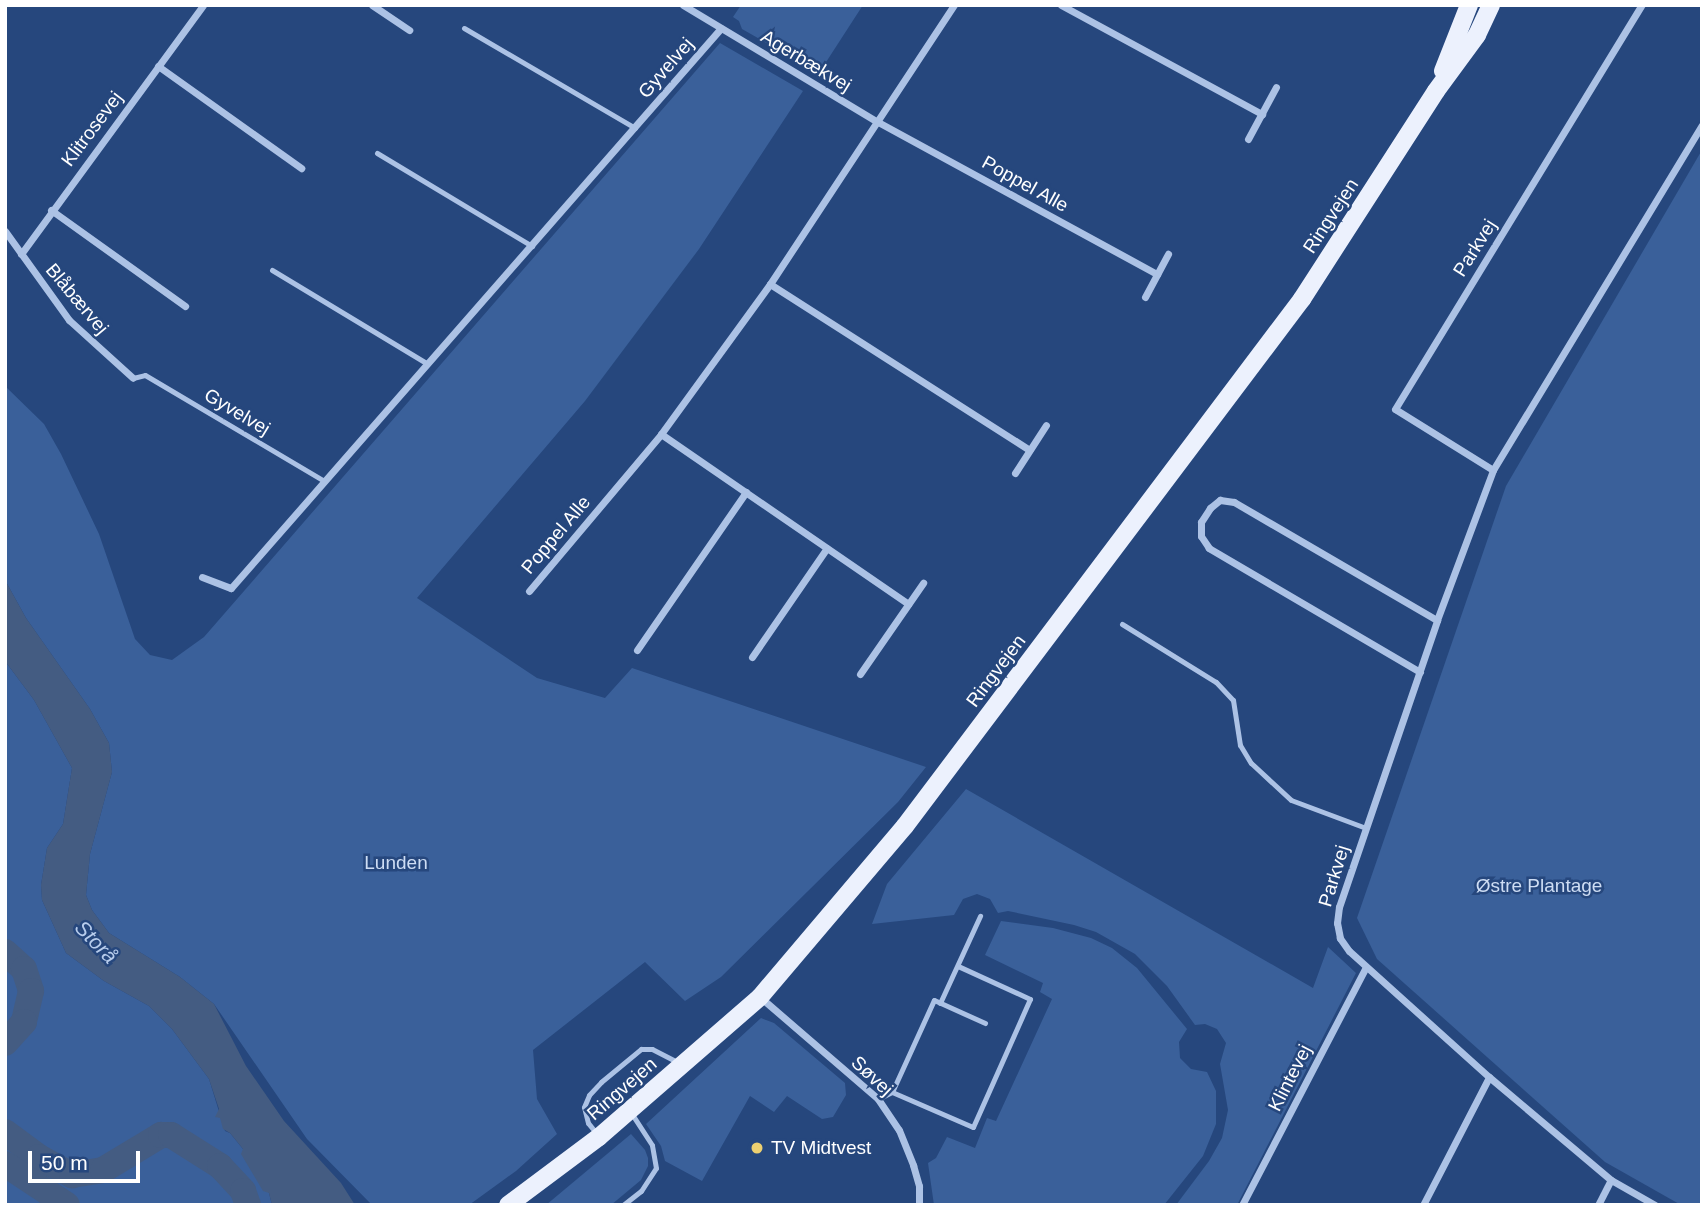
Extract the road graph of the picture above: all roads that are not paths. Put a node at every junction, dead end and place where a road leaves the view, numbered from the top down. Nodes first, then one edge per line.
1 (203, 5) edge
2 (372, 5) edge
3 (683, 5) edge
4 (954, 5) edge
5 (1061, 5) edge
6 (1469, 5) edge
7 (1491, 5) edge
8 (1642, 5) edge
9 (464, 28) dead end
10 (721, 28) junction
11 (409, 30) dead end
12 (158, 66) junction
13 (1276, 87) dead end
14 (1436, 91) junction
15 (1262, 114) junction
16 (878, 122) junction
17 (1702, 125) edge
18 (635, 128) junction
19 (1248, 139) dead end
20 (377, 153) dead end
21 (301, 168) dead end
22 (51, 210) junction
23 (5, 231) edge
24 (532, 246) junction
25 (21, 254) junction
26 (1168, 254) dead end
27 (272, 270) dead end
28 (1157, 274) junction
29 (770, 285) junction
30 (1145, 297) dead end
31 (185, 306) dead end
32 (429, 365) junction
33 (133, 378) joint
34 (1046, 425) dead end
35 (661, 434) junction
36 (1030, 450) junction
37 (1493, 470) junction
38 (1015, 473) dead end
39 (324, 481) junction
40 (746, 492) junction
41 (827, 548) junction
42 (202, 577) dead end
43 (923, 583) dead end
44 (529, 591) dead end
45 (908, 604) junction
46 (1437, 620) junction
47 (1122, 624) dead end
48 (637, 650) dead end
49 (752, 657) dead end
50 (1420, 672) junction
51 (860, 674) dead end
52 (1366, 828) junction
53 (980, 916) dead end
54 (957, 966) junction
55 (1366, 967) junction
56 (760, 997) junction
57 (940, 1003) junction
58 (985, 1024) dead end
59 (682, 1065) junction
60 (1489, 1077) junction
61 (892, 1092) junction
62 (878, 1099) junction
63 (629, 1111) junction
64 (599, 1137) junction
65 (1611, 1180) junction
66 (508, 1205) edge
67 (623, 1205) edge
68 (919, 1205) edge
69 (1242, 1205) edge
70 (1423, 1205) edge
71 (1598, 1205) edge
72 (1655, 1205) edge

1 - 12 street, Klitrosevej
2 - 11 street
3 - 10 street, Agerbækvej
4 - 16 street, Poppel Alle
5 - 15 street
6 - 14 main road, Ringvejen
7 - 14 main road, Ringvejen
8 - 37 street, Parkvej
9 - 18 lane
10 - 16 street, Agerbækvej
10 - 18 street, Gyvelvej
12 - 21 street
12 - 22 street, Klitrosevej
13 - 15 street
14 - 56 main road, Ringvejen
15 - 19 street
16 - 28 street, Poppel Alle
16 - 29 street, Poppel Alle
17 - 37 street, Parkvej
18 - 24 street, Gyvelvej
20 - 24 lane
22 - 25 street, Klitrosevej
22 - 31 street
23 - 25 street, Blåbærvej
24 - 32 street, Gyvelvej
25 - 33 street, Blåbærvej
26 - 28 street
27 - 32 lane
28 - 30 street
29 - 35 street, Poppel Alle
29 - 36 street
32 - 39 street, Gyvelvej
33 - 39 lane, Gyvelvej
34 - 36 street
35 - 40 street
35 - 44 street, Poppel Alle
36 - 38 street
37 - 46 street, Parkvej
39 - 42 street, Gyvelvej
40 - 41 street
40 - 48 street
41 - 45 street
41 - 49 street
43 - 45 street
45 - 51 street
46 - 50 street, Parkvej
46 - 50 street
47 - 52 lane
50 - 52 street, Parkvej
52 - 55 street, Parkvej
53 - 54 lane
54 - 57 lane
54 - 61 lane
55 - 60 street, Parkvej
55 - 69 street, Klintevej
56 - 59 main road, Ringvejen
56 - 62 street, Søvej
57 - 58 lane
57 - 61 lane
59 - 63 main road, Ringvejen
59 - 64 lane
60 - 65 street, Parkvej
60 - 70 street
61 - 62 lane
62 - 68 street, Søvej
63 - 64 main road, Ringvejen
63 - 67 lane
64 - 66 main road, Ringvejen
65 - 71 street
65 - 72 street, Parkvej

